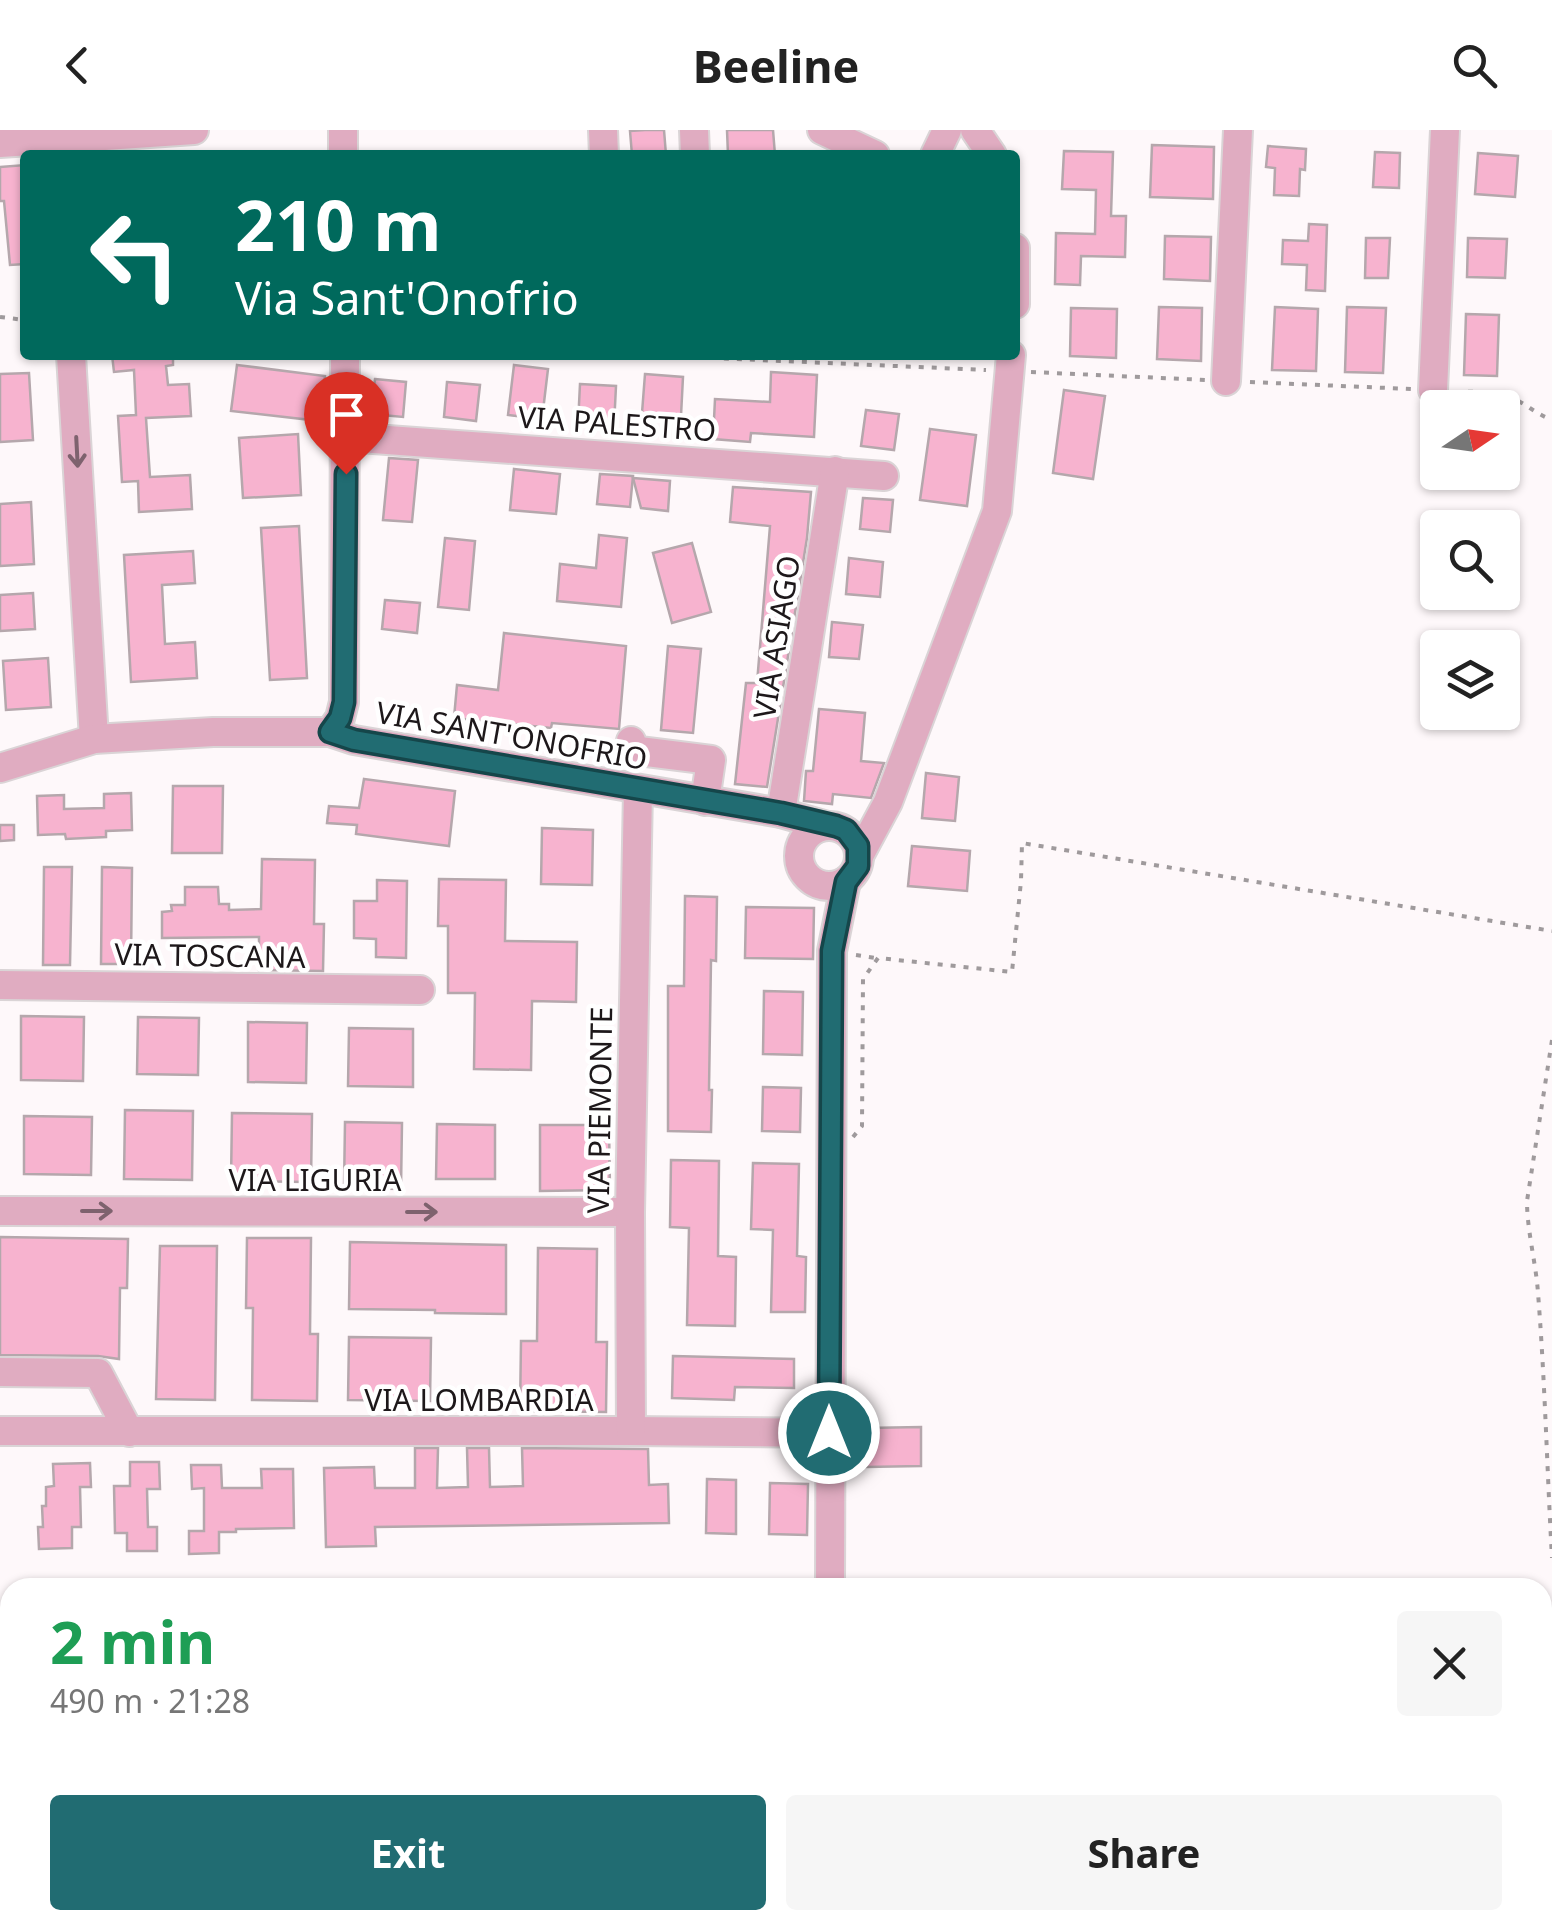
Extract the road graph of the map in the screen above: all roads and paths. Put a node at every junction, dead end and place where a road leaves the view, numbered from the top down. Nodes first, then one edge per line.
1 (194, 130) edge
2 (822, 130) edge
3 (1238, 130) edge
4 (1445, 130) edge
5 (60, 141) edge
6 (0, 143) edge
7 (864, 150) edge
8 (71, 360) edge
9 (345, 360) edge
10 (809, 360) edge
11 (1005, 366) edge
12 (1226, 380) junction
13 (1434, 390) joint
14 (1520, 402) edge
15 (1552, 420) edge
16 (346, 436) junction
17 (835, 471) junction
18 (884, 476) dead end
19 (330, 732) junction
20 (94, 739) junction
21 (631, 741) dead end
22 (0, 768) edge
23 (638, 790) junction
24 (705, 801) junction
25 (885, 806) junction
26 (781, 813) junction
27 (836, 828) junction
28 (802, 842) junction
29 (860, 856) junction
30 (846, 882) junction
31 (817, 884) junction
32 (1552, 930) edge
33 (844, 953) junction
34 (878, 958) junction
35 (0, 985) edge
36 (420, 990) dead end
37 (1552, 1040) edge
38 (830, 1163) junction
39 (0, 1211) edge
40 (630, 1212) junction
41 (0, 1372) edge
42 (0, 1431) edge
43 (630, 1431) junction
44 (129, 1432) junction
45 (829, 1433) junction
46 (1552, 1558) edge
47 (830, 1578) edge

1 - 5 street
2 - 7 street
3 - 12 street
4 - 13 street
5 - 6 street
8 -> 20 street
9 - 16 street, VIA SANT'ONOFRIO
10 - 11 path
11 - 12 path
11 - 25 street
12 - 13 path
14 - 15 path
16 - 17 street, VIA PALESTRO
16 - 19 street, VIA SANT'ONOFRIO
17 - 18 street, VIA PALESTRO
17 - 26 street, VIA ASIAGO
19 - 20 street
19 - 23 street, VIA SANT'ONOFRIO
20 - 22 street
21 - 24 street, VIA SANT'ONOFRIO
23 - 24 street, VIA SANT'ONOFRIO
23 - 40 street, VIA PIEMONTE
24 - 26 street, VIA SANT'ONOFRIO
25 - 27 street
25 - 29 street
26 - 27 street, VIA SANT'ONOFRIO
26 - 28 street
27 - 28 street
27 - 29 street
28 - 31 street
29 - 30 street
30 - 31 street
30 - 33 street
31 - 33 street
32 - 34 path
33 - 34 path
33 - 38 street
34 - 38 path
35 - 36 street, VIA TOSCANA
37 - 46 path
38 - 45 street
39 -> 40 street, VIA LIGURIA
40 - 43 street, VIA PIEMONTE
41 - 44 street
42 - 44 street, VIA LOMBARDIA
43 - 44 street, VIA LOMBARDIA
43 - 45 street, VIA LOMBARDIA
45 - 47 street

